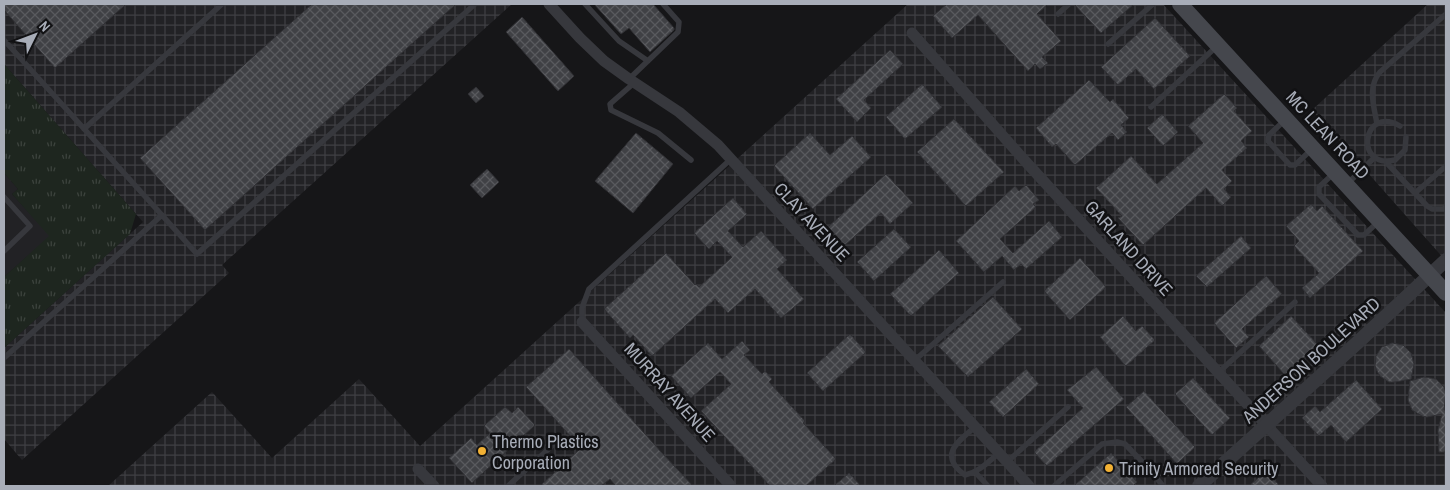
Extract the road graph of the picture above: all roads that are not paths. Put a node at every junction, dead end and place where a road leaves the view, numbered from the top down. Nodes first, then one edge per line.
1 (222, 4) edge
2 (475, 4) edge
3 (549, 4) edge
4 (585, 4) edge
5 (663, 4) edge
6 (1069, 4) edge
7 (1153, 4) edge
8 (1180, 4) edge
9 (1058, 14) dead end
10 (1446, 14) edge
11 (912, 33) dead end
12 (4, 40) edge
13 (1108, 44) dead end
14 (1218, 45) junction
15 (648, 61) junction
16 (632, 81) junction
17 (1151, 107) dead end
18 (1286, 119) junction
19 (1378, 124) junction
20 (1400, 126) dead end
21 (84, 128) junction
22 (1406, 137) dead end
23 (1313, 148) junction
24 (1375, 158) junction
25 (731, 159) junction
26 (691, 160) dead end
27 (1386, 161) junction
28 (1446, 166) edge
29 (1335, 172) junction
30 (1346, 184) junction
31 (1415, 193) junction
32 (4, 197) edge
33 (1446, 206) edge
34 (162, 215) junction
35 (1380, 220) junction
36 (4, 251) edge
37 (1446, 260) edge
38 (1430, 275) junction
39 (1004, 282) dead end
40 (1446, 293) edge
41 (1295, 302) dead end
42 (582, 322) joint
43 (4, 358) edge
44 (915, 360) junction
45 (1218, 372) junction
46 (1068, 407) dead end
47 (1267, 425) junction
48 (975, 427) junction
49 (553, 445) dead end
50 (999, 453) junction
51 (1008, 462) junction
52 (418, 469) dead end
53 (975, 472) junction
54 (1023, 484) edge
55 (434, 486) edge
56 (508, 486) edge
57 (731, 486) edge
58 (988, 486) edge
59 (1054, 486) edge
60 (1163, 486) edge
61 (1199, 486) edge
62 (1322, 486) edge

1 - 21 lane
2 - 34 lane
3 - 16 street, CLAY AVENUE
4 - 15 lane
5 - 15 lane
6 - 9 lane
7 - 13 lane
8 - 14 main road, MC LEAN ROAD
10 - 19 lane
11 - 45 street, GARLAND DRIVE
12 - 21 lane
14 - 17 lane
14 - 18 main road, MC LEAN ROAD
15 - 16 lane
16 - 25 street, CLAY AVENUE
16 - 26 lane
18 - 23 main road, MC LEAN ROAD
18 - 23 lane
19 - 20 lane
19 - 24 lane
21 - 34 lane
22 - 27 lane
23 - 29 main road, MC LEAN ROAD
24 - 27 lane
24 - 30 lane
25 - 42 lane
25 - 44 street, CLAY AVENUE
27 - 31 lane
28 - 31 lane
29 - 30 main road, MC LEAN ROAD
29 - 35 lane
30 - 35 main road, MC LEAN ROAD
31 - 33 lane
32 - 36 lane
34 - 43 lane
35 - 38 main road, MC LEAN ROAD
37 - 38 street, ANDERSON BOULEVARD
38 - 40 main road, MC LEAN ROAD
38 - 47 street, ANDERSON BOULEVARD
39 - 44 lane
41 - 45 lane
42 - 57 street, MURRAY AVENUE
44 - 48 street, CLAY AVENUE
45 - 47 street, GARLAND DRIVE
46 - 51 lane
47 - 61 street, ANDERSON BOULEVARD
47 - 62 street, GARLAND DRIVE
48 - 50 street, CLAY AVENUE
48 - 53 lane
49 - 56 lane
50 - 51 street, CLAY AVENUE
50 - 53 lane
51 - 54 street, CLAY AVENUE
52 - 55 street
53 - 58 lane
59 - 60 lane

